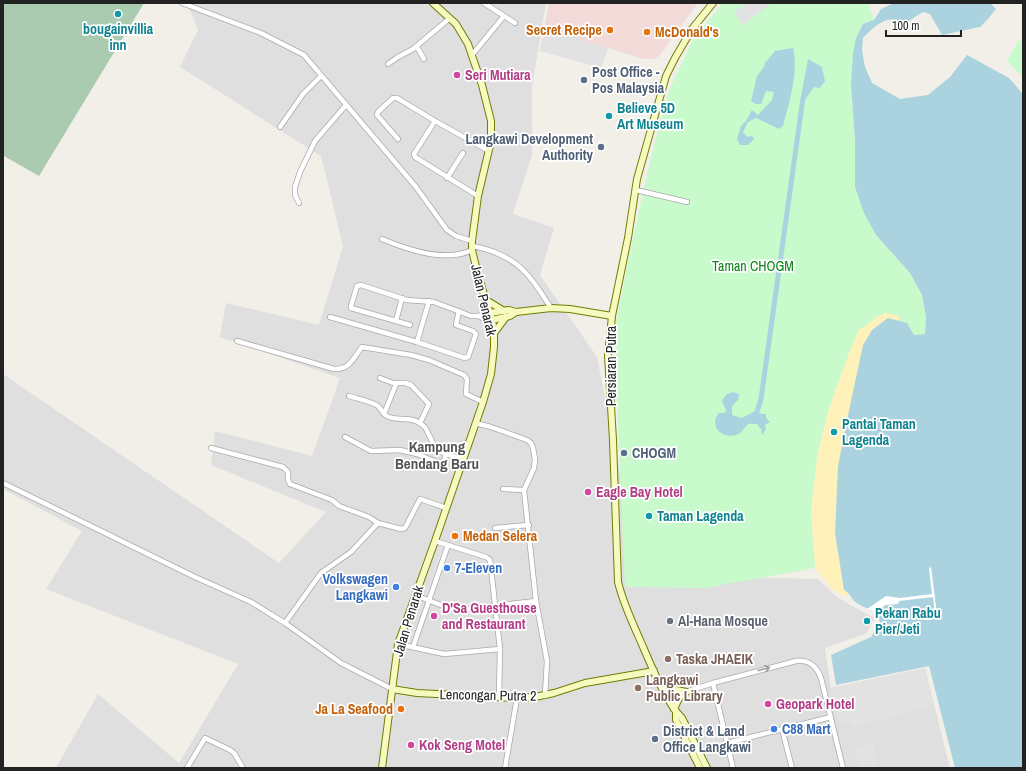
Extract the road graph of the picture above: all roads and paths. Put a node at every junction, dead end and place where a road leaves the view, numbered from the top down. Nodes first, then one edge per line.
1 (182, 3) edge
2 (433, 3) edge
3 (484, 3) edge
4 (713, 3) edge
5 (504, 16) junction
6 (450, 18) junction
7 (514, 23) dead end
8 (417, 47) junction
9 (472, 55) junction
10 (424, 59) dead end
11 (388, 64) dead end
12 (321, 76) junction
13 (346, 105) junction
14 (435, 121) junction
15 (280, 127) dead end
16 (398, 139) dead end
17 (489, 151) junction
18 (463, 153) dead end
19 (447, 178) junction
20 (636, 190) junction
21 (478, 196) junction
22 (687, 202) dead end
23 (299, 203) dead end
24 (382, 239) dead end
25 (472, 246) junction
26 (402, 298) junction
27 (486, 300) junction
28 (429, 301) junction
29 (551, 308) junction
30 (459, 311) junction
31 (490, 313) junction
32 (505, 314) junction
33 (479, 316) junction
34 (612, 316) junction
35 (330, 317) dead end
36 (492, 320) junction
37 (396, 321) junction
38 (410, 325) dead end
39 (494, 333) junction
40 (237, 341) dead end
41 (417, 342) junction
42 (380, 378) dead end
43 (396, 384) junction
44 (350, 396) dead end
45 (483, 402) junction
46 (384, 414) junction
47 (420, 423) junction
48 (475, 423) junction
49 (345, 437) dead end
50 (211, 448) dead end
51 (446, 455) junction
52 (463, 459) junction
53 (3, 483) edge
54 (503, 488) dead end
55 (524, 490) junction
56 (446, 508) junction
57 (378, 523) junction
58 (529, 525) junction
59 (494, 528) dead end
60 (435, 541) junction
61 (448, 544) junction
62 (415, 595) junction
63 (429, 599) junction
64 (536, 601) junction
65 (495, 606) junction
66 (285, 623) junction
67 (398, 644) junction
68 (413, 647) junction
69 (500, 649) junction
70 (654, 671) junction
71 (713, 683) junction
72 (662, 687) junction
73 (392, 689) junction
74 (686, 692) junction
75 (545, 696) junction
76 (499, 697) junction
77 (517, 698) junction
78 (668, 698) junction
79 (675, 711) junction
80 (831, 717) junction
81 (782, 729) junction
82 (727, 743) junction
83 (504, 767) edge
84 (187, 768) edge
85 (243, 768) edge
86 (382, 768) edge
87 (700, 768) edge
88 (706, 768) edge
89 (733, 768) edge
90 (792, 768) edge
91 (843, 768) edge

1 - 12 street
2 - 6 main road, Jalan Penarak
3 - 5 street
4 - 20 main road, Persiaran Putra
5 - 7 street
5 - 9 street
6 - 8 street
6 - 9 main road, Jalan Penarak
8 - 10 street
8 - 11 street
9 - 17 main road, Jalan Penarak
12 - 13 street
12 - 15 street
13 - 23 street
13 - 25 street
14 - 16 street
14 - 17 street
14 - 19 street
17 - 21 main road, Jalan Penarak
18 - 19 street
19 - 21 street
20 - 22 street
20 - 34 main road, Persiaran Putra
21 - 25 main road, Jalan Penarak
24 - 25 street
25 - 27 main road, Jalan Penarak
25 - 29 street
26 - 28 street
26 - 37 street
26 - 37 street
27 - 31 main road, Jalan Penarak
27 - 32 main road
28 - 30 street
28 - 41 street
29 - 32 main road
29 - 34 main road
30 - 33 street
30 - 41 street
31 - 32 main road
31 - 33 street
31 - 36 main road, Jalan Penarak
32 - 36 main road
32 - 39 main road
33 - 36 street
34 - 70 main road, Persiaran Putra
35 - 41 street
36 - 39 main road, Jalan Penarak
37 - 38 street
39 - 45 main road, Jalan Penarak
40 - 45 street
42 - 43 street
43 - 46 street
43 - 47 street
44 - 46 street
45 - 48 main road, Jalan Penarak
46 - 47 street
47 - 51 street
48 - 52 main road, Jalan Penarak
48 - 55 street
49 - 51 street
50 - 57 street
51 - 52 street
52 - 56 main road, Jalan Penarak
53 - 66 street
54 - 55 street
55 - 58 street
56 - 57 street
56 - 60 main road, Jalan Penarak
57 - 66 street
58 - 59 street
58 - 64 street
60 - 61 street
60 - 62 main road, Jalan Penarak
61 - 63 street
61 - 65 street
62 - 63 street
62 - 67 main road, Jalan Penarak
63 - 65 street
63 - 68 street
64 - 65 street
64 - 75 street
65 - 69 street
66 - 73 street
67 - 68 street
67 - 73 main road, Jalan Penarak
68 - 69 street
69 - 76 street
70 - 72 main road, Persiaran Putra
70 - 75 main road, Lencongan Putra 2
71 - 74 street
71 -> 80 street
71 - 82 street
72 - 74 main road
72 - 78 main road, Persiaran Putra
73 - 76 main road, Lencongan Putra 2
73 - 86 main road, Jalan Penarak
74 - 78 street
74 - 79 main road
75 - 77 main road, Lencongan Putra 2
76 - 77 main road, Lencongan Putra 2
77 - 83 street
78 - 79 main road, Persiaran Putra
79 - 87 main road, Persiaran Putra
79 - 88 main road, Persiaran Putra
80 - 81 street
80 - 91 street
81 - 82 street
81 - 90 street
82 - 89 street
84 - 85 street

